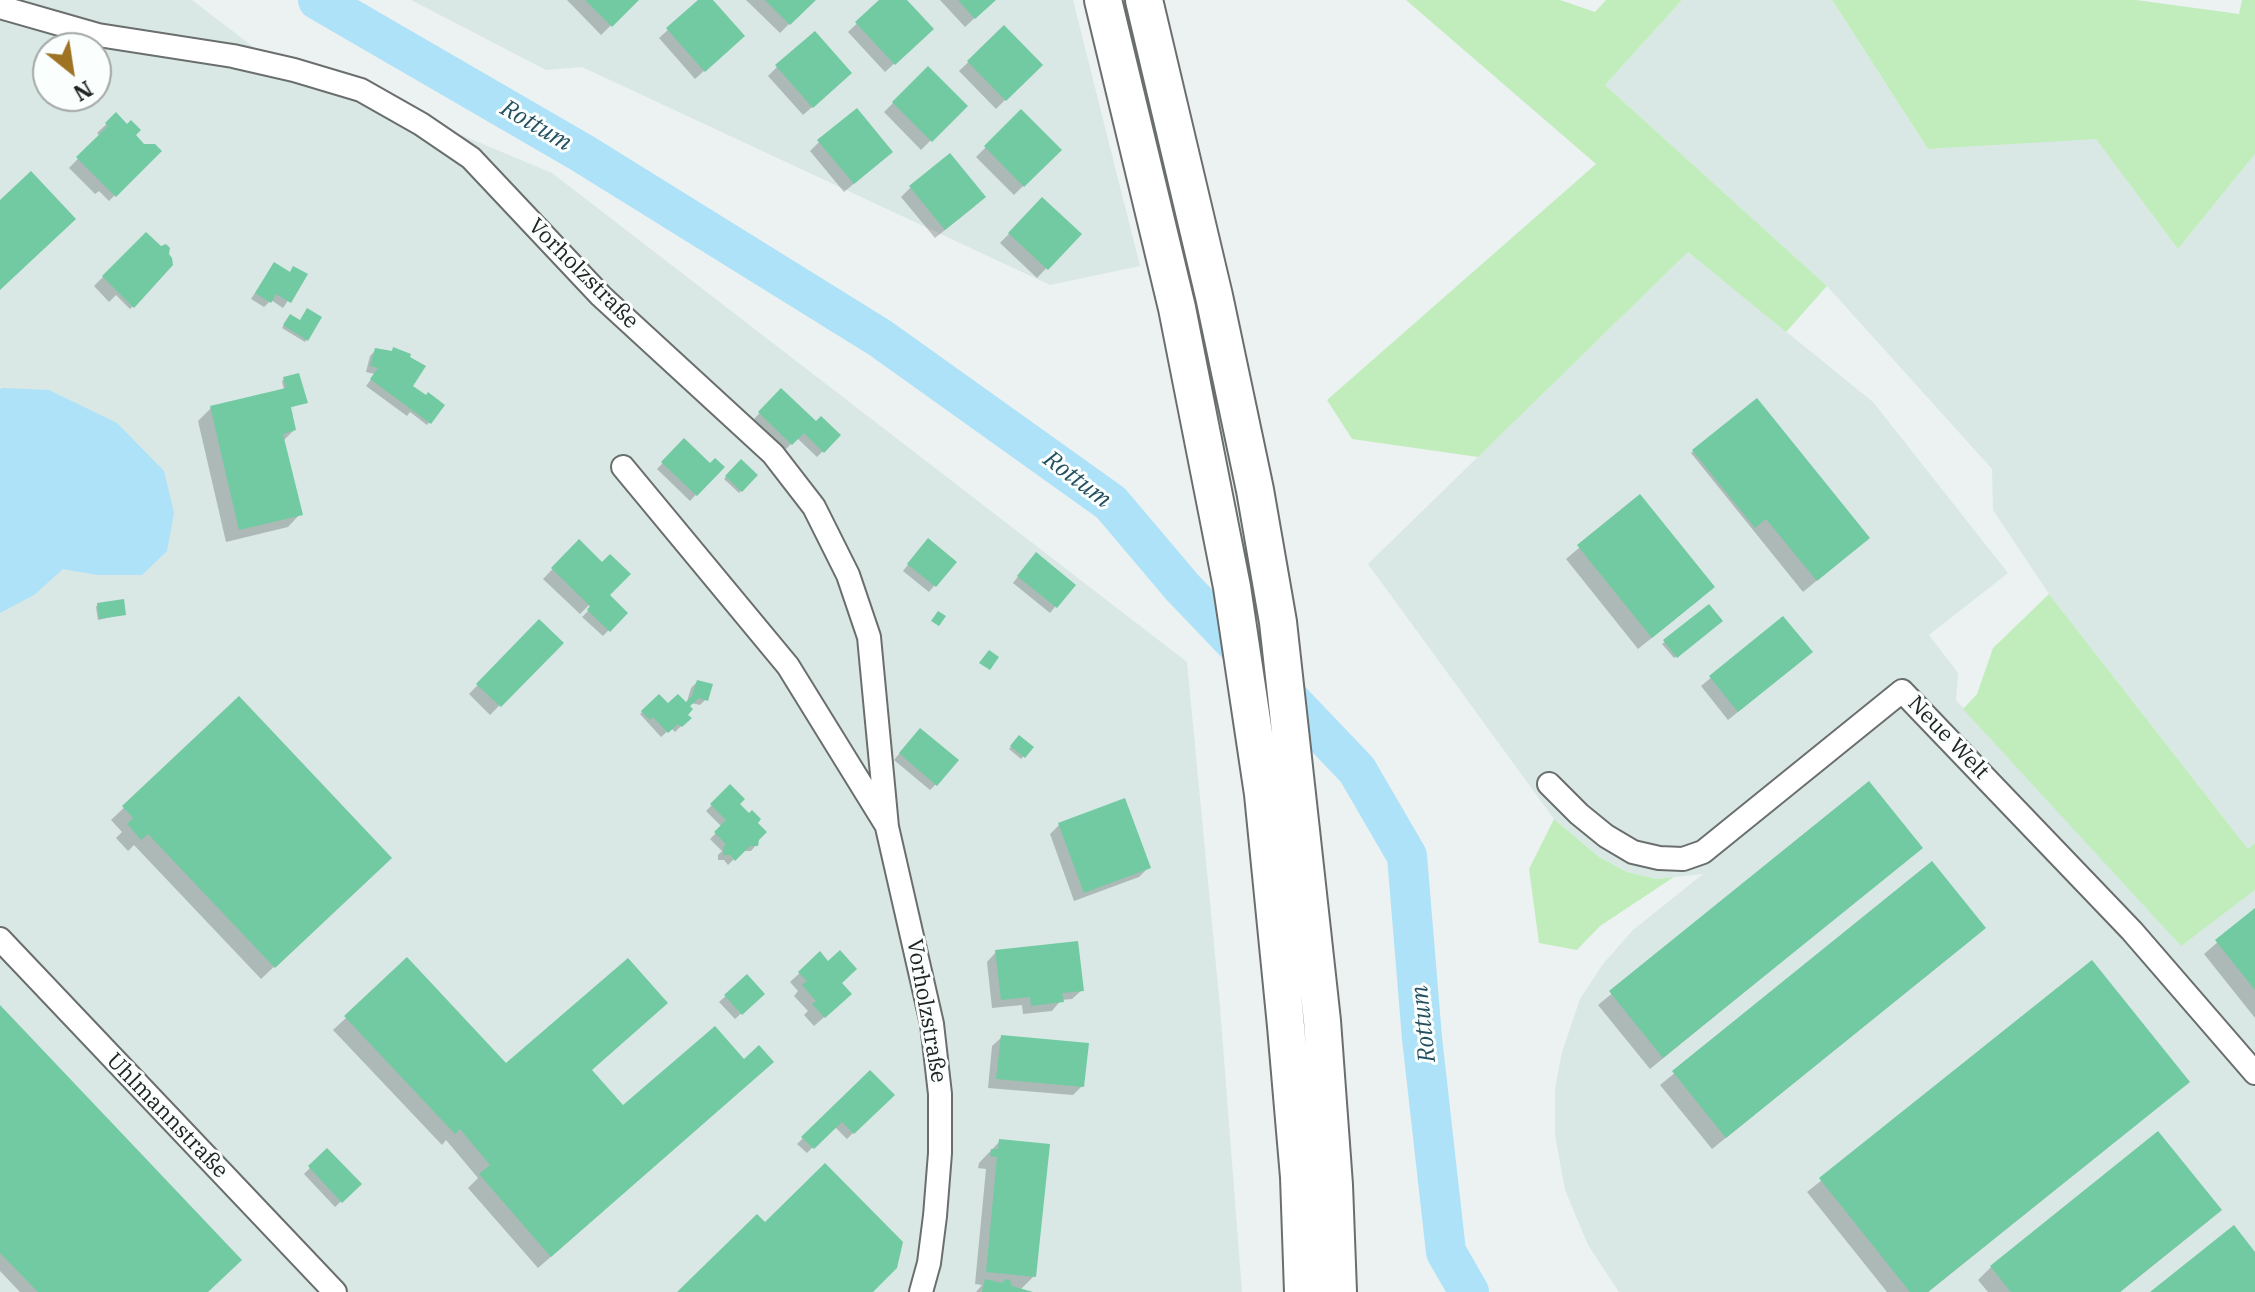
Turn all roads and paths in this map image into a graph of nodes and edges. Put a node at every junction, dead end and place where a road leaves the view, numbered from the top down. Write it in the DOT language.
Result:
graph roads {
  1 [pos="1103,0"];
  2 [pos="1144,0"];
  3 [pos="0,7"];
  4 [pos="623,467"];
  5 [pos="1549,784"];
  6 [pos="887,827"];
  7 [pos="0,939"];
  8 [pos="2255,1073"];
  9 [pos="335,1292"];
  10 [pos="921,1292"];
  11 [pos="1303,1292"];
  12 [pos="1338,1292"];
  1 -- 11 [label="highway"];
  2 -- 12 [label="highway"];
  3 -- 6 [label="street, Vorholzstraße"];
  4 -- 6 [label="street, Vorholzstraße"];
  5 -- 8 [label="street, Neue Welt"];
  6 -- 10 [label="street, Vorholzstraße"];
  7 -- 9 [label="street, Uhlmannstraße"];
}
